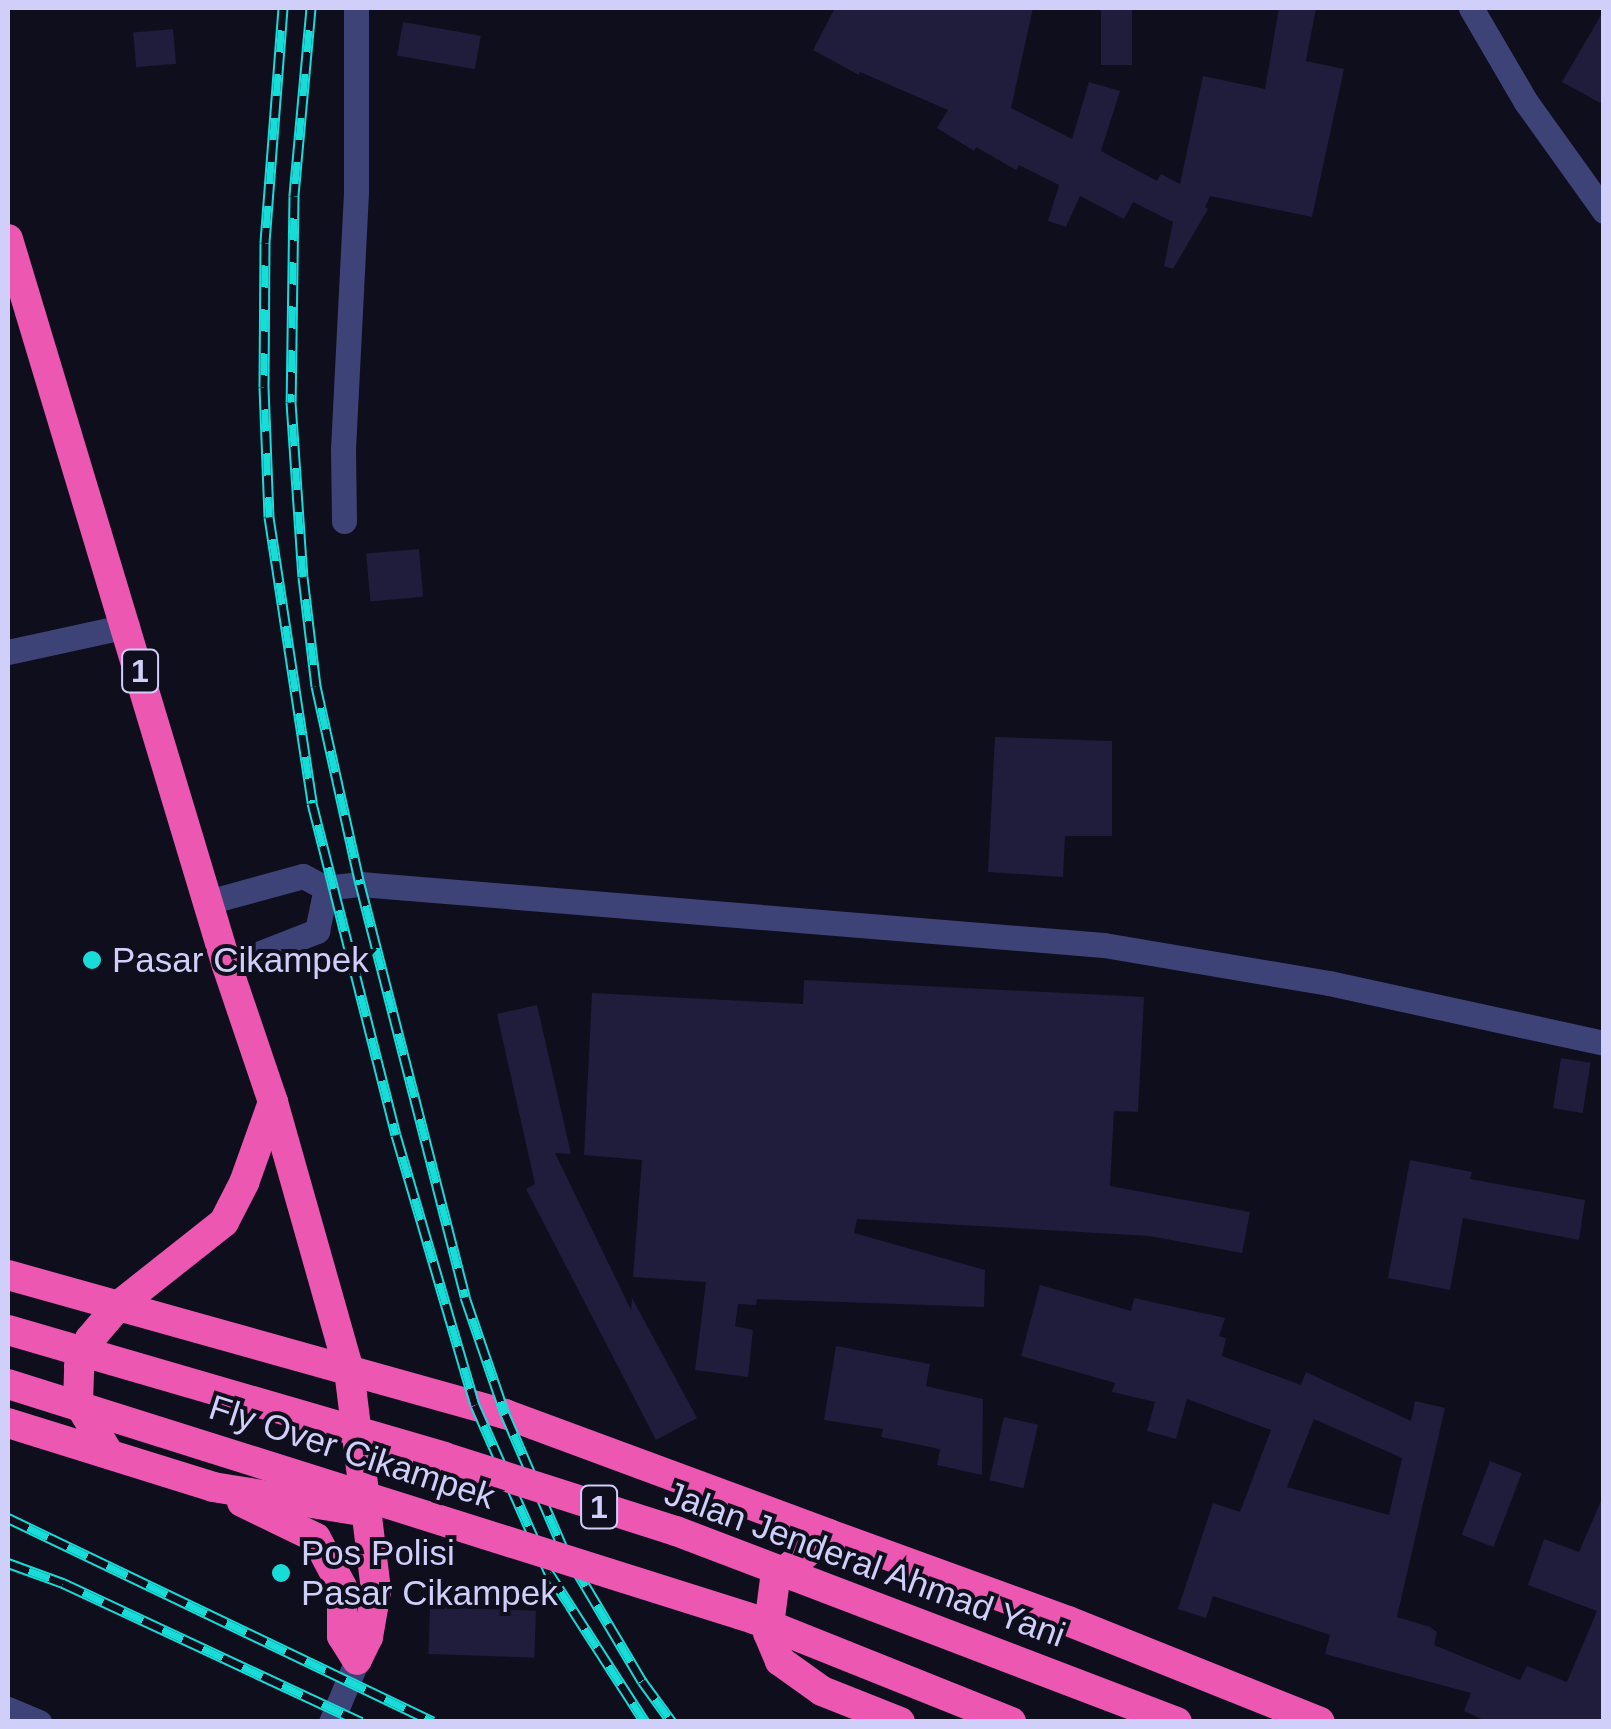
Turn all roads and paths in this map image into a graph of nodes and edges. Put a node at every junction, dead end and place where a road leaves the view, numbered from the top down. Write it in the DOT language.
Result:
graph roads {
  1 [pos="356,8"];
  2 [pos="1471,8"];
  3 [pos="1604,211"];
  4 [pos="8,240"];
  5 [pos="344,521"];
  6 [pos="126,626"];
  7 [pos="8,652"];
  8 [pos="326,888"];
  9 [pos="208,902"];
  10 [pos="227,966"];
  11 [pos="1604,1043"];
  12 [pos="273,1102"];
  13 [pos="8,1275"];
  14 [pos="118,1306"];
  15 [pos="8,1330"];
  16 [pos="349,1370"];
  17 [pos="8,1384"];
  18 [pos="8,1423"];
  19 [pos="109,1454"];
  20 [pos="213,1487"];
  21 [pos="368,1512"];
  22 [pos="829,1534"];
  23 [pos="357,1660"];
  24 [pos="8,1710"];
  25 [pos="38,1722"];
  26 [pos="331,1722"];
  27 [pos="900,1722"];
  28 [pos="1010,1722"];
  29 [pos="1176,1722"];
  30 [pos="1320,1722"];
  1 -- 5 [label="street"];
  2 -- 3 [label="street"];
  4 -- 6 [label="highway, 1"];
  6 -- 7 [label="street"];
  6 -- 9 [label="highway, 1"];
  8 -- 9 [label="street"];
  8 -- 10 [label="street"];
  8 -- 11 [label="street"];
  9 -- 10 [label="highway, 1"];
  10 -- 12 [label="highway, 1"];
  12 -- 14 [label="highway"];
  12 -- 16 [label="highway, 1"];
  13 -- 14 [label="highway"];
  14 -- 16 [label="highway"];
  14 -- 19 [label="highway"];
  15 -- 29 [label="highway, Jalan Jenderal Ahmad Yani / 1, bridge"];
  16 -- 21 [label="highway, 1"];
  16 -- 22 [label="highway"];
  17 -- 28 [label="highway, Fly Over Cikampek / 1, bridge"];
  18 -- 19 [label="highway"];
  19 -- 20 [label="highway"];
  20 -- 21 [label="highway"];
  20 -- 23 [label="highway"];
  21 -- 23 [label="highway, 1"];
  22 -- 27 [label="highway"];
  22 -- 30 [label="highway"];
  23 -- 26 [label="street"];
  24 -- 25 [label="street"];
}
